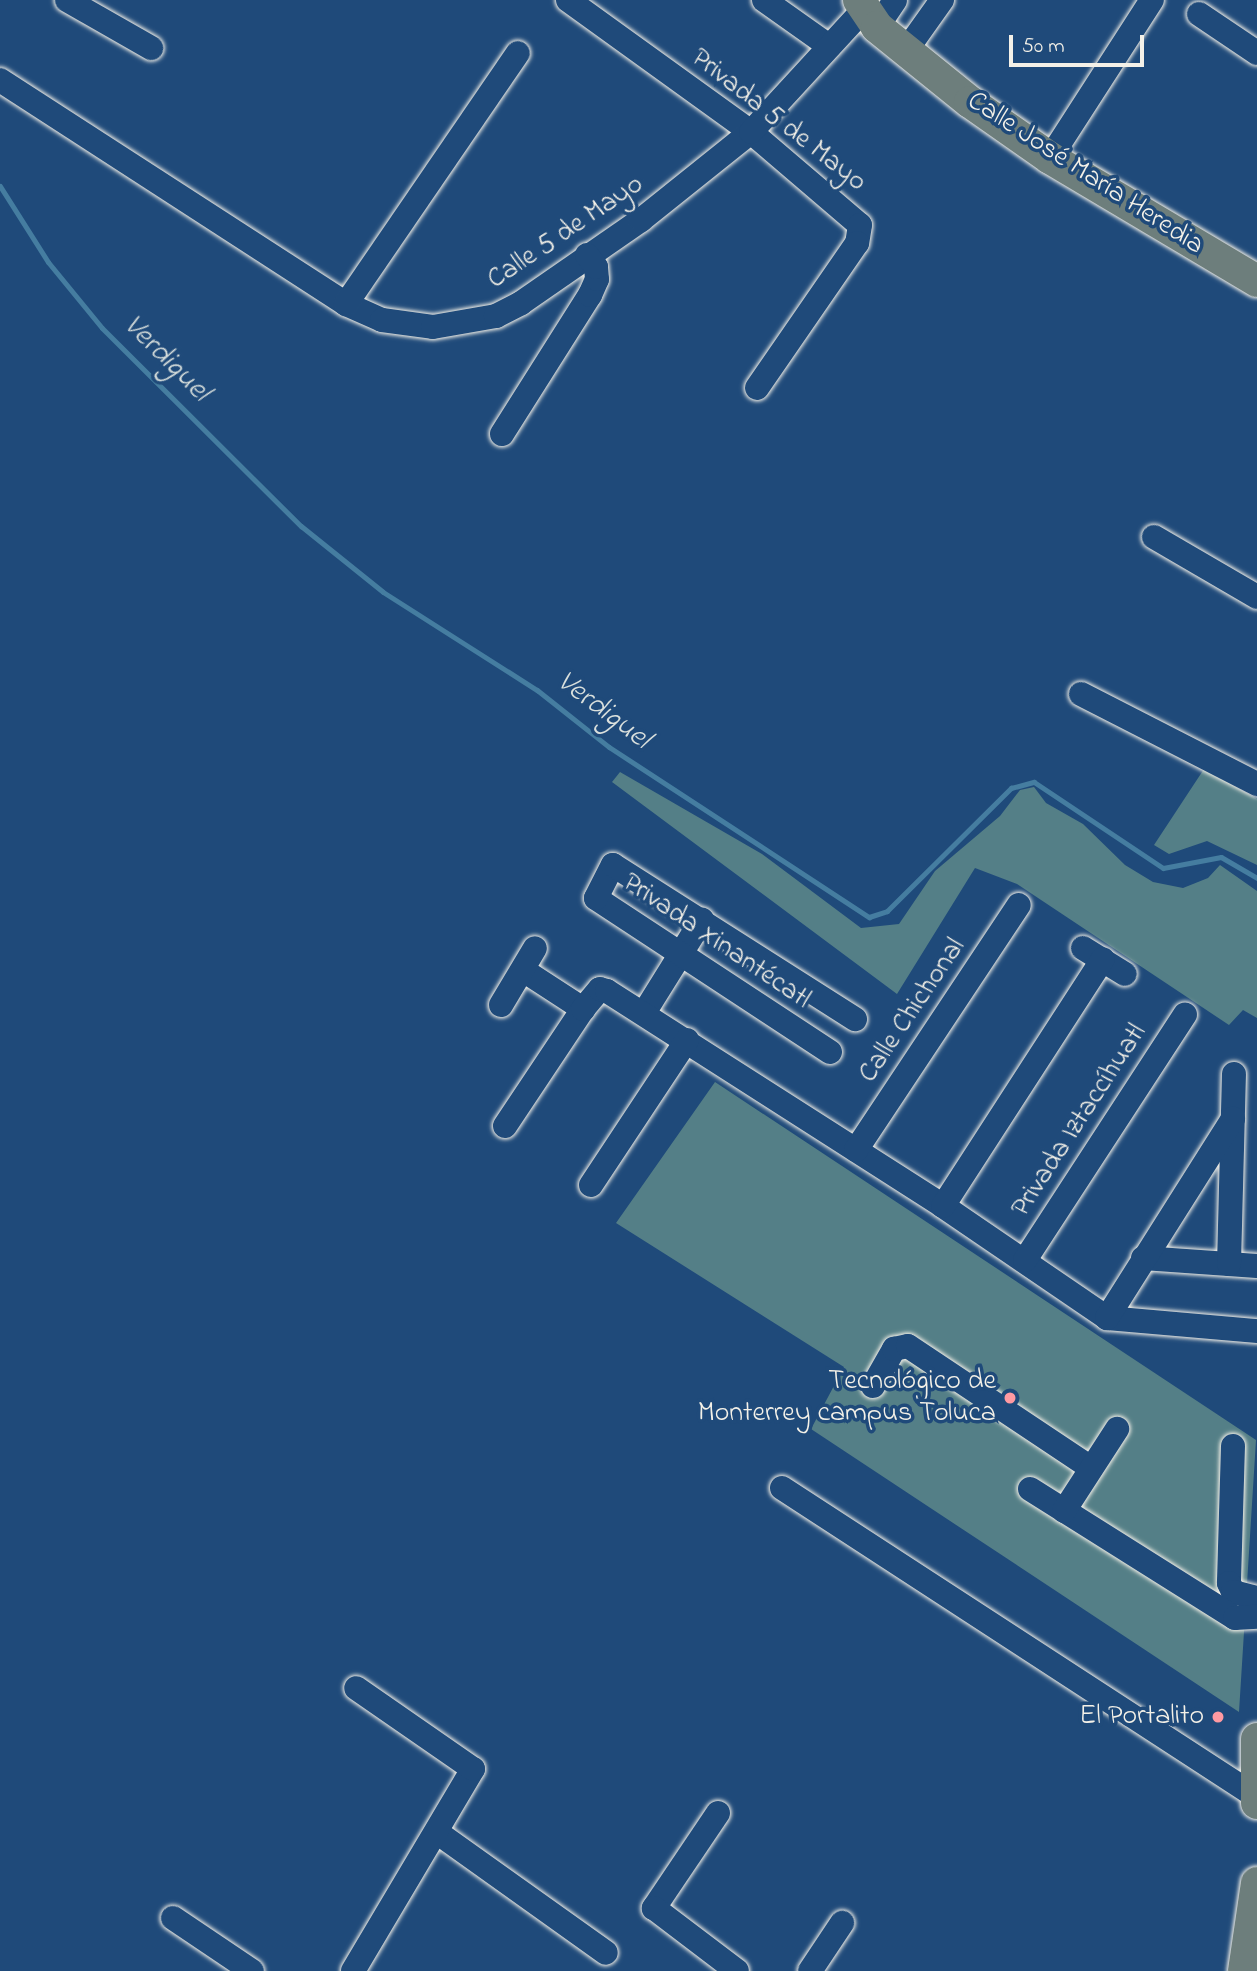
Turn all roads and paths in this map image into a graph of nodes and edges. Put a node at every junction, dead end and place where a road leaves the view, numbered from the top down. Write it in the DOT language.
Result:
graph roads {
  1 [pos="67,0"];
  2 [pos="568,0"];
  3 [pos="764,0"];
  4 [pos="895,0"];
  5 [pos="943,0"];
  6 [pos="1152,0"];
  7 [pos="867,12"];
  8 [pos="1199,14"];
  9 [pos="829,46"];
  10 [pos="151,48"];
  11 [pos="905,52"];
  12 [pos="518,53"];
  13 [pos="1257,53"];
  14 [pos="0,80"];
  15 [pos="751,132"];
  16 [pos="1050,158"];
  17 [pos="587,256"];
  18 [pos="1257,281"];
  19 [pos="346,304"];
  20 [pos="757,388"];
  21 [pos="502,434"];
  22 [pos="1154,537"];
  23 [pos="1257,597"];
  24 [pos="1082,694"];
  25 [pos="1257,784"];
  26 [pos="1017,904"];
  27 [pos="702,920"];
  28 [pos="535,948"];
  29 [pos="682,956"];
  30 [pos="523,970"];
  31 [pos="1125,974"];
  32 [pos="501,1005"];
  33 [pos="833,1005"];
  34 [pos="583,1009"];
  35 [pos="645,1013"];
  36 [pos="1184,1015"];
  37 [pos="855,1019"];
  38 [pos="687,1040"];
  39 [pos="1234,1074"];
  40 [pos="1233,1119"];
  41 [pos="506,1126"];
  42 [pos="856,1150"];
  43 [pos="591,1185"];
  44 [pos="943,1206"];
  45 [pos="1143,1258"];
  46 [pos="1025,1260"];
  47 [pos="1229,1264"];
  48 [pos="1257,1266"];
  49 [pos="1107,1318"];
  50 [pos="1257,1331"];
  51 [pos="873,1386"];
  52 [pos="1117,1429"];
  53 [pos="1233,1446"];
  54 [pos="1091,1468"];
  55 [pos="782,1488"];
  56 [pos="1030,1489"];
  57 [pos="1064,1511"];
  58 [pos="1257,1598"];
  59 [pos="1257,1617"];
  60 [pos="356,1688"];
  61 [pos="1257,1739"];
  62 [pos="1256,1799"];
  63 [pos="718,1813"];
  64 [pos="438,1833"];
  65 [pos="1257,1884"];
  66 [pos="173,1918"];
  67 [pos="842,1923"];
  68 [pos="606,1953"];
  69 [pos="252,1971"];
  70 [pos="353,1971"];
  71 [pos="737,1971"];
  72 [pos="810,1971"];
  73 [pos="1244,1971"];
  1 -- 10 [label="street"];
  2 -- 15 [label="street, Privada 5 de Mayo"];
  3 -- 9 [label="street"];
  4 -- 7 [label="street, Calle 5 de Mayo"];
  5 -- 11 [label="street"];
  6 -- 16 [label="street"];
  7 -- 9 [label="street, Calle 5 de Mayo"];
  7 -- 11 [label="main road, Calle José María Heredia"];
  8 -- 13 [label="street"];
  9 -- 15 [label="street, Calle 5 de Mayo"];
  11 -- 16 [label="main road, Calle José María Heredia"];
  12 -- 19 [label="street"];
  14 -- 19 [label="street, Calle 5 de Mayo"];
  15 -- 17 [label="street, Calle 5 de Mayo"];
  15 -- 20 [label="street, Privada 5 de Mayo"];
  16 -- 18 [label="main road, Calle José María Heredia"];
  17 -- 19 [label="street, Calle 5 de Mayo"];
  17 -- 21 [label="street"];
  22 -- 23 [label="street"];
  24 -- 25 [label="street"];
  26 -- 42 [label="street, Calle Chichonal"];
  27 -- 29 [label="street"];
  27 -- 29 [label="street, Privada Xinantécatl"];
  27 -- 33 [label="street, Privada Xinantécatl"];
  28 -- 30 [label="street"];
  29 -- 33 [label="street, Privada Xinantécatl"];
  29 -- 35 [label="street"];
  30 -- 32 [label="street"];
  30 -- 34 [label="street"];
  31 -- 44 [label="street"];
  33 -- 37 [label="street, Privada Xinantécatl"];
  34 -- 35 [label="street"];
  34 -- 41 [label="street"];
  35 -- 38 [label="street"];
  36 -- 46 [label="street, Privada Iztaccíhuatl"];
  38 -- 42 [label="street"];
  38 -- 43 [label="street"];
  39 -- 40 [label="street"];
  40 -- 45 [label="street"];
  40 -- 47 [label="street"];
  42 -- 44 [label="street"];
  44 -- 46 [label="street"];
  45 -- 47 [label="street"];
  45 -- 49 [label="street"];
  46 -- 49 [label="street"];
  47 -- 48 [label="street"];
  49 -- 50 [label="street"];
  51 -- 54 [label="street"];
  52 -- 54 [label="street"];
  53 -- 58 [label="street"];
  54 -- 57 [label="street"];
  55 -- 62 [label="street"];
  56 -- 57 [label="street"];
  57 -- 59 [label="street"];
  60 -- 64 [label="street"];
  61 -- 62 [label="main road"];
  63 -- 71 [label="street"];
  64 -- 68 [label="street"];
  64 -- 70 [label="street"];
  65 -- 73 [label="main road"];
  66 -- 69 [label="street"];
  67 -- 72 [label="street"];
}
